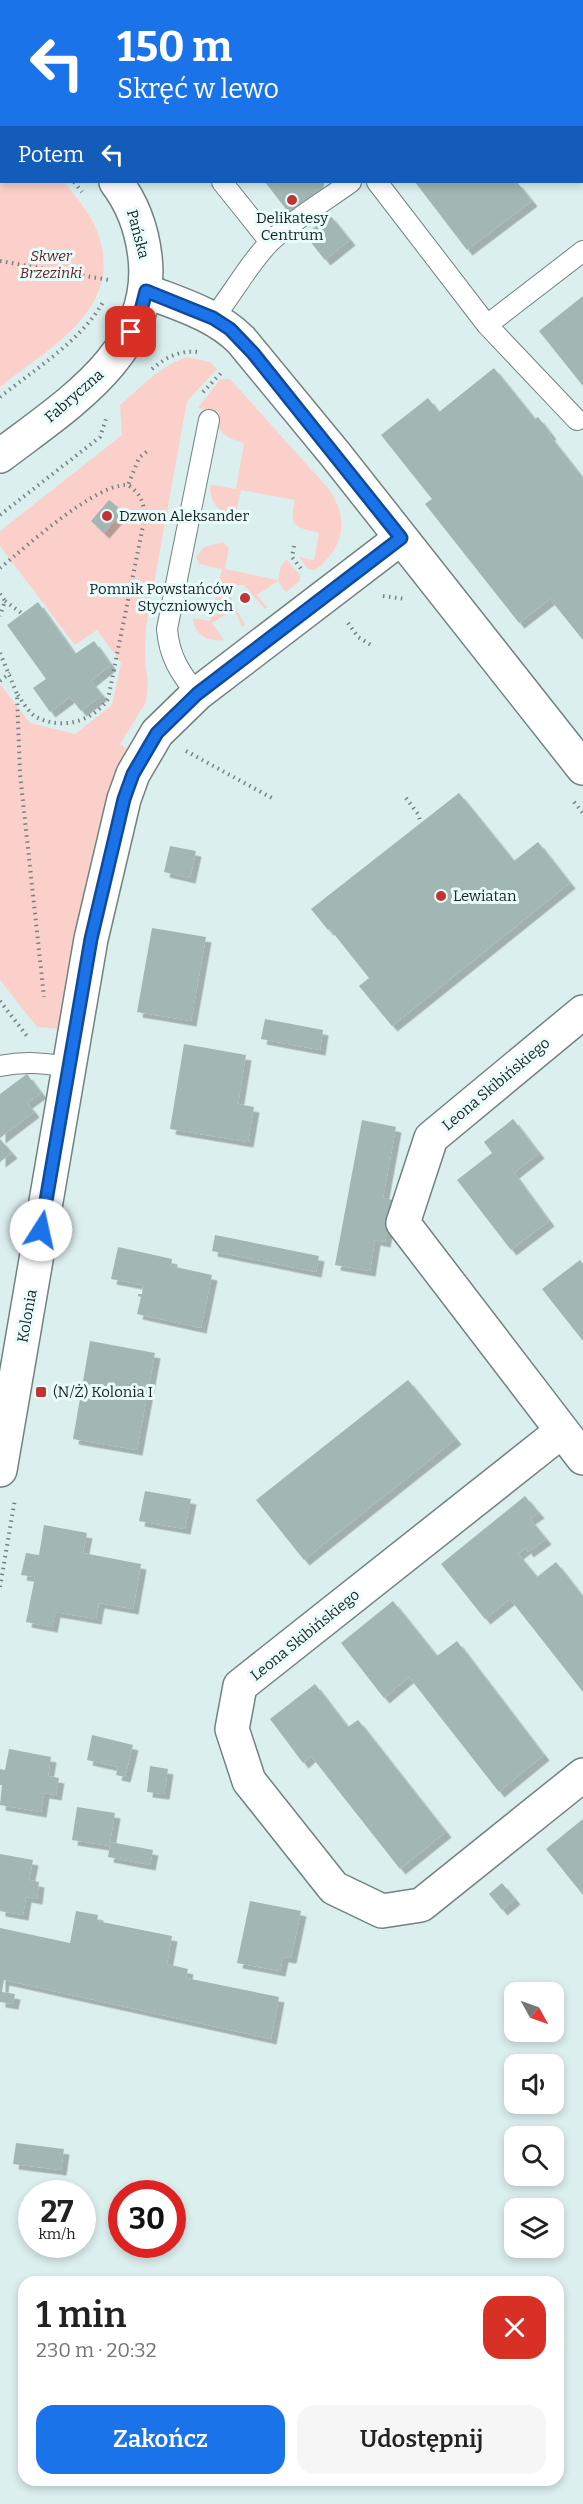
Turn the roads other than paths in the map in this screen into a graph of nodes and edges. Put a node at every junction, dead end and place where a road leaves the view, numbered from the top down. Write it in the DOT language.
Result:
graph roads {
  1 [pos="117,183"];
  2 [pos="223,183"];
  3 [pos="350,183"];
  4 [pos="378,183"];
  5 [pos="270,242"];
  6 [pos="583,250"];
  7 [pos="146,291"];
  8 [pos="213,318"];
  9 [pos="487,325"];
  10 [pos="209,420"];
  11 [pos="581,422"];
  12 [pos="0,456"];
  13 [pos="401,538"];
  14 [pos="197,694"];
  15 [pos="576,782"];
  16 [pos="583,1012"];
  17 [pos="0,1066"];
  18 [pos="69,1067"];
  19 [pos="5,1406"];
  20 [pos="562,1431"];
  21 [pos="583,1458"];
  22 [pos="0,1470"];
  23 [pos="583,1775"];
  1 -- 7 [label="street, Pańska"];
  2 -- 5 [label="lane"];
  3 -- 5 [label="lane"];
  4 -- 9 [label="lane"];
  5 -- 8 [label="lane"];
  6 -- 9 [label="lane"];
  7 -- 8 [label="street"];
  7 -- 12 [label="street, Fabryczna"];
  8 -- 13 [label="street"];
  9 -- 11 [label="lane"];
  10 -- 14 [label="lane"];
  13 -- 14 [label="street, Kolonia"];
  13 -- 15 [label="street"];
  14 -- 18 [label="street, Kolonia"];
  16 -- 20 [label="street, Leona Skibińskiego"];
  17 -- 18 [label="lane"];
  18 -- 19 [label="street, Kolonia"];
  19 -- 22 [label="street, Kolonia"];
  20 -- 21 [label="street, Leona Skibińskiego"];
  20 -- 23 [label="street, Leona Skibińskiego"];
}
